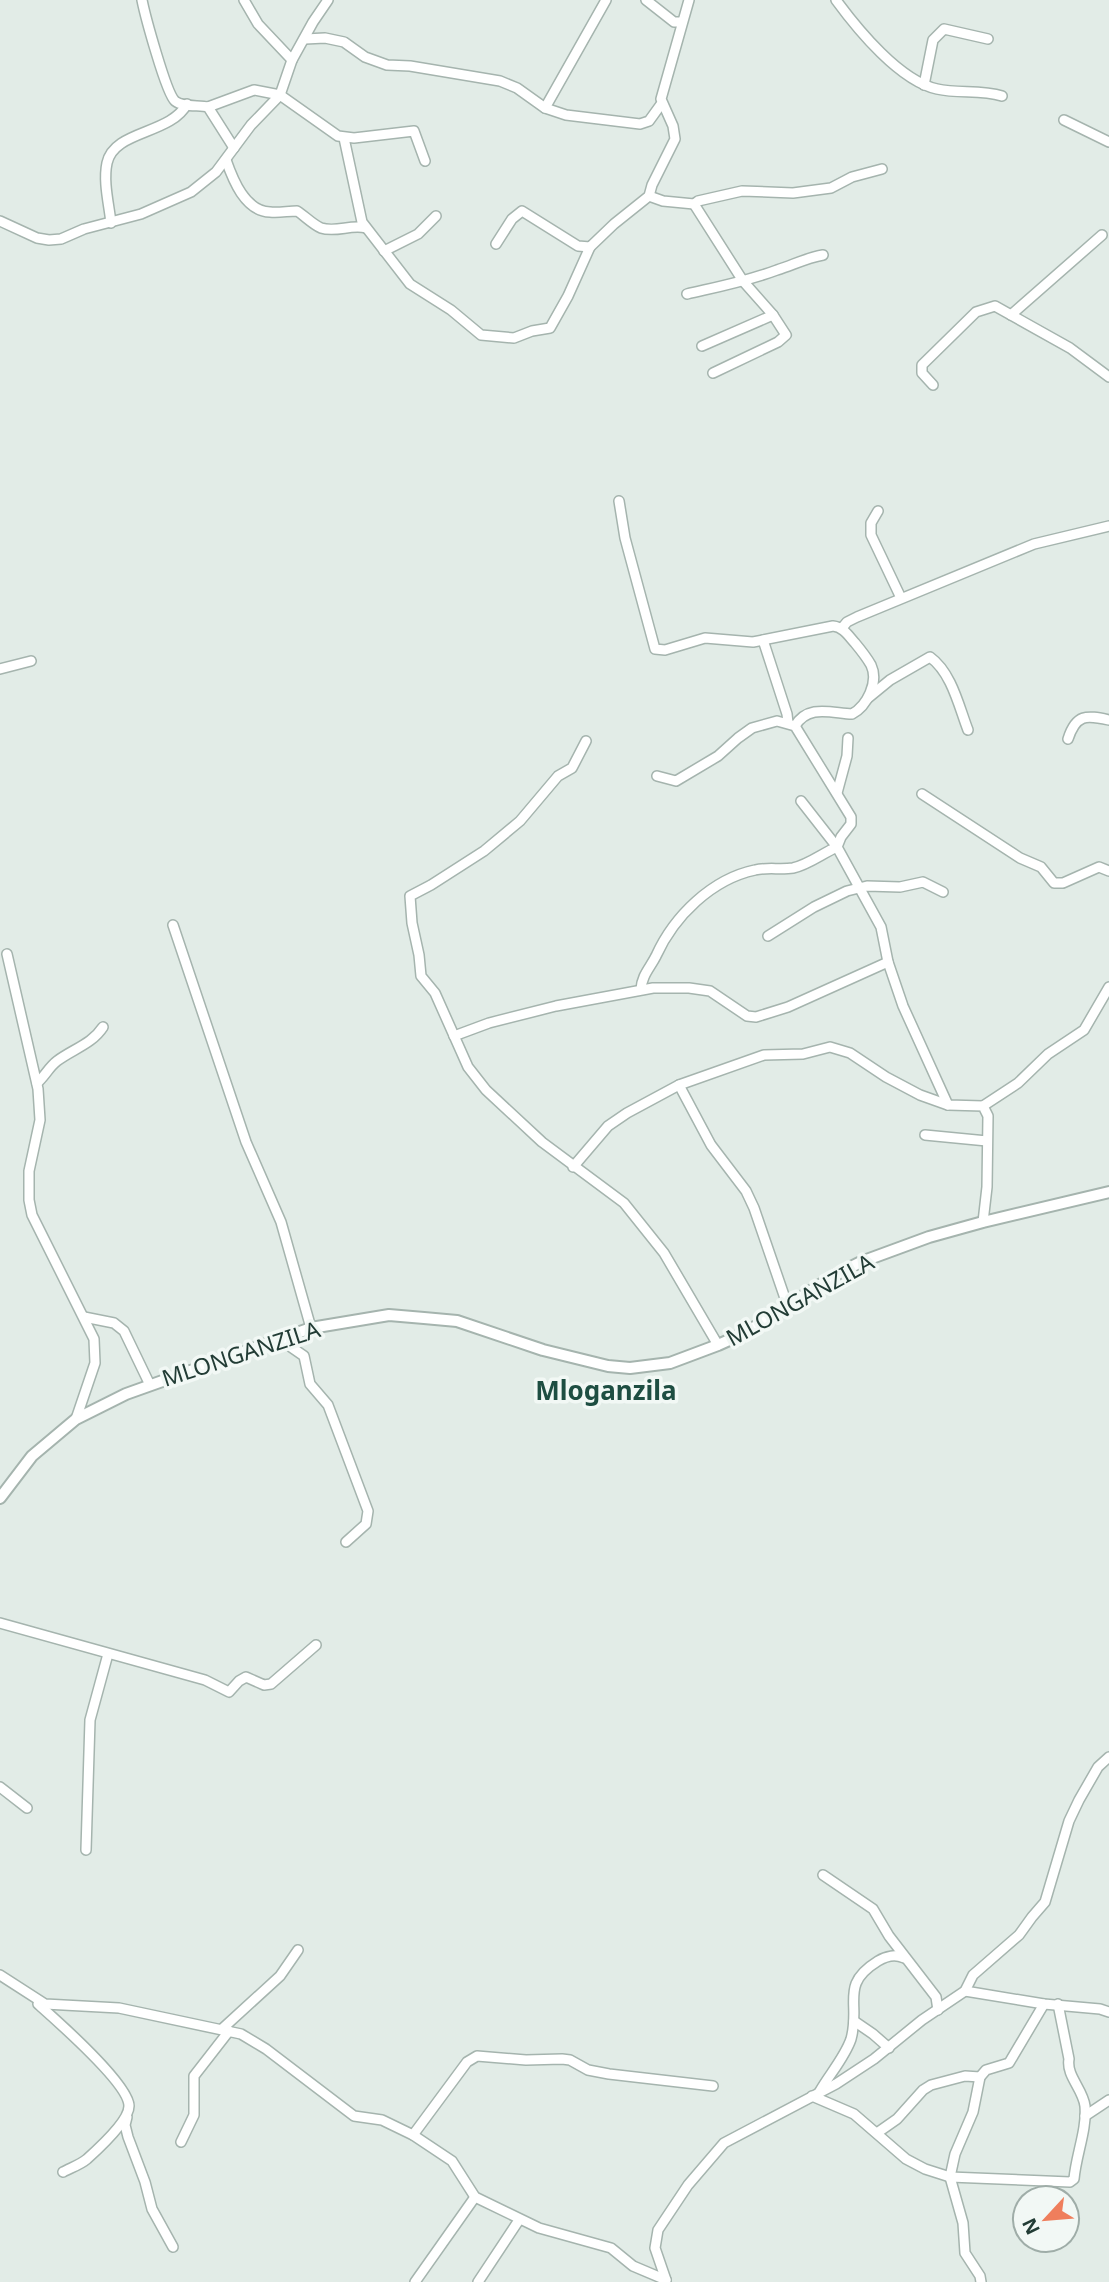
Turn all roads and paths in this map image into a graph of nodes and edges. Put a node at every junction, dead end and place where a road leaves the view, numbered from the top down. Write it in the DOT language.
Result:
graph roads {
  1 [pos="142,0"];
  2 [pos="244,0"];
  3 [pos="328,0"];
  4 [pos="606,0"];
  5 [pos="646,0"];
  6 [pos="689,0"];
  7 [pos="836,0"];
  8 [pos="682,22"];
  9 [pos="305,39"];
  10 [pos="988,39"];
  11 [pos="292,60"];
  12 [pos="924,85"];
  13 [pos="280,95"];
  14 [pos="1002,96"];
  15 [pos="662,103"];
  16 [pos="187,104"];
  17 [pos="208,107"];
  18 [pos="545,108"];
  19 [pos="1064,120"];
  20 [pos="344,138"];
  21 [pos="1109,142"];
  22 [pos="234,148"];
  23 [pos="226,160"];
  24 [pos="425,161"];
  25 [pos="882,169"];
  26 [pos="649,196"];
  27 [pos="695,204"];
  28 [pos="436,216"];
  29 [pos="0,220"];
  30 [pos="111,223"];
  31 [pos="366,228"];
  32 [pos="1102,235"];
  33 [pos="496,244"];
  34 [pos="590,247"];
  35 [pos="384,251"];
  36 [pos="823,255"];
  37 [pos="743,281"];
  38 [pos="687,294"];
  39 [pos="1011,314"];
  40 [pos="773,315"];
  41 [pos="702,346"];
  42 [pos="713,373"];
  43 [pos="1109,377"];
  44 [pos="933,385"];
  45 [pos="620,501"];
  46 [pos="878,511"];
  47 [pos="1109,526"];
  48 [pos="901,598"];
  49 [pos="842,628"];
  50 [pos="763,640"];
  51 [pos="31,661"];
  52 [pos="0,668"];
  53 [pos="867,699"];
  54 [pos="1109,720"];
  55 [pos="791,725"];
  56 [pos="968,730"];
  57 [pos="848,738"];
  58 [pos="1068,739"];
  59 [pos="586,741"];
  60 [pos="657,776"];
  61 [pos="836,793"];
  62 [pos="922,794"];
  63 [pos="801,801"];
  64 [pos="837,847"];
  65 [pos="1109,871"];
  66 [pos="859,887"];
  67 [pos="943,892"];
  68 [pos="173,925"];
  69 [pos="768,936"];
  70 [pos="7,954"];
  71 [pos="888,962"];
  72 [pos="1109,987"];
  73 [pos="641,989"];
  74 [pos="103,1027"];
  75 [pos="454,1036"];
  76 [pos="37,1083"];
  77 [pos="679,1085"];
  78 [pos="948,1105"];
  79 [pos="983,1106"];
  80 [pos="925,1135"];
  81 [pos="987,1141"];
  82 [pos="573,1167"];
  83 [pos="1109,1192"];
  84 [pos="983,1222"];
  85 [pos="788,1307"];
  86 [pos="83,1317"];
  87 [pos="311,1328"];
  88 [pos="285,1337"];
  89 [pos="718,1345"];
  90 [pos="150,1385"];
  91 [pos="76,1419"];
  92 [pos="0,1498"];
  93 [pos="346,1542"];
  94 [pos="0,1623"];
  95 [pos="316,1645"];
  96 [pos="108,1654"];
  97 [pos="1109,1756"];
  98 [pos="0,1787"];
  99 [pos="27,1808"];
  100 [pos="86,1850"];
  101 [pos="823,1875"];
  102 [pos="298,1950"];
  103 [pos="904,1958"];
  104 [pos="0,1975"];
  105 [pos="965,1991"];
  106 [pos="26,1994"];
  107 [pos="1044,2004"];
  108 [pos="1059,2004"];
  109 [pos="938,2010"];
  110 [pos="1109,2012"];
  111 [pos="854,2021"];
  112 [pos="226,2030"];
  113 [pos="888,2048"];
  114 [pos="980,2077"];
  115 [pos="713,2086"];
  116 [pos="815,2094"];
  117 [pos="1109,2100"];
  118 [pos="127,2115"];
  119 [pos="1085,2116"];
  120 [pos="877,2133"];
  121 [pos="413,2135"];
  122 [pos="181,2142"];
  123 [pos="63,2172"];
  124 [pos="950,2177"];
  125 [pos="475,2197"];
  126 [pos="519,2220"];
  127 [pos="173,2247"];
  128 [pos="666,2281"];
  129 [pos="415,2282"];
  130 [pos="478,2282"];
  131 [pos="981,2282"];
  1 -- 16 [label="street"];
  2 -- 11 [label="street"];
  3 -- 9 [label="street"];
  4 -- 18 [label="street"];
  5 -- 8 [label="street"];
  6 -- 8 [label="street"];
  7 -- 12 [label="street"];
  8 -- 15 [label="street"];
  9 -- 11 [label="street"];
  9 -- 18 [label="street"];
  10 -- 12 [label="street"];
  11 -- 13 [label="street"];
  12 -- 14 [label="street"];
  13 -- 17 [label="street"];
  13 -- 20 [label="street"];
  13 -- 22 [label="street"];
  15 -- 18 [label="street"];
  15 -- 26 [label="street"];
  16 -- 17 [label="street"];
  16 -- 30 [label="street"];
  17 -- 22 [label="street"];
  19 -- 21 [label="street"];
  20 -- 24 [label="street"];
  20 -- 31 [label="street"];
  22 -- 23 [label="street"];
  23 -- 30 [label="street"];
  23 -- 31 [label="street"];
  25 -- 27 [label="street"];
  26 -- 27 [label="street"];
  26 -- 34 [label="street"];
  27 -- 37 [label="street"];
  28 -- 35 [label="street"];
  29 -- 30 [label="street"];
  31 -- 35 [label="street"];
  32 -- 39 [label="street"];
  33 -- 34 [label="street"];
  34 -- 35 [label="street"];
  36 -- 37 [label="street"];
  37 -- 38 [label="street"];
  37 -- 40 [label="street"];
  39 -- 43 [label="street"];
  39 -- 44 [label="street"];
  40 -- 41 [label="street"];
  40 -- 42 [label="street"];
  45 -- 50 [label="street"];
  46 -- 48 [label="street"];
  47 -- 48 [label="street"];
  48 -- 49 [label="street"];
  49 -- 50 [label="street"];
  49 -- 53 [label="street"];
  50 -- 55 [label="street"];
  51 -- 52 [label="street"];
  53 -- 55 [label="street"];
  53 -- 56 [label="street"];
  54 -- 58 [label="street"];
  55 -- 60 [label="street"];
  55 -- 61 [label="street"];
  57 -- 61 [label="street"];
  59 -- 75 [label="street"];
  61 -- 64 [label="street"];
  62 -- 65 [label="street"];
  63 -- 64 [label="street"];
  64 -- 66 [label="street"];
  64 -- 73 [label="street"];
  66 -- 67 [label="street"];
  66 -- 69 [label="street"];
  66 -- 71 [label="street"];
  68 -- 87 [label="street"];
  70 -- 76 [label="street"];
  71 -- 73 [label="street"];
  71 -- 78 [label="street"];
  72 -- 79 [label="street"];
  73 -- 75 [label="street"];
  74 -- 76 [label="street"];
  75 -- 82 [label="street"];
  76 -- 86 [label="street"];
  77 -- 78 [label="street"];
  77 -- 82 [label="street"];
  77 -- 85 [label="street"];
  78 -- 79 [label="street"];
  79 -- 81 [label="street"];
  80 -- 81 [label="street"];
  81 -- 84 [label="street"];
  82 -- 89 [label="street"];
  83 -- 84 [label="street, MLONGANZILA"];
  84 -- 85 [label="street, MLONGANZILA"];
  85 -- 89 [label="street, MLONGANZILA"];
  86 -- 90 [label="street"];
  86 -- 91 [label="street"];
  87 -- 88 [label="street, MLONGANZILA"];
  87 -- 89 [label="street, MLONGANZILA"];
  88 -- 90 [label="street, MLONGANZILA"];
  88 -- 93 [label="street"];
  90 -- 91 [label="street, MLONGANZILA"];
  91 -- 92 [label="street, MLONGANZILA"];
  94 -- 96 [label="street"];
  95 -- 96 [label="street"];
  96 -- 100 [label="street"];
  97 -- 105 [label="street"];
  98 -- 99 [label="street"];
  101 -- 103 [label="street"];
  102 -- 112 [label="street"];
  103 -- 109 [label="street"];
  103 -- 111 [label="street"];
  104 -- 106 [label="street"];
  105 -- 107 [label="street"];
  105 -- 109 [label="street"];
  106 -- 112 [label="street"];
  106 -- 118 [label="street"];
  107 -- 108 [label="street"];
  107 -- 114 [label="street"];
  108 -- 110 [label="street"];
  108 -- 119 [label="street"];
  109 -- 113 [label="street"];
  111 -- 113 [label="street"];
  111 -- 116 [label="street"];
  112 -- 121 [label="street"];
  112 -- 122 [label="street"];
  113 -- 116 [label="street"];
  114 -- 120 [label="street"];
  114 -- 124 [label="street"];
  115 -- 121 [label="street"];
  116 -- 120 [label="street"];
  116 -- 128 [label="street"];
  117 -- 119 [label="street"];
  118 -- 123 [label="street"];
  118 -- 127 [label="street"];
  119 -- 124 [label="street"];
  120 -- 124 [label="street"];
  121 -- 125 [label="street"];
  124 -- 131 [label="street"];
  125 -- 126 [label="street"];
  125 -- 129 [label="street"];
  126 -- 128 [label="street"];
  126 -- 130 [label="street"];
}
